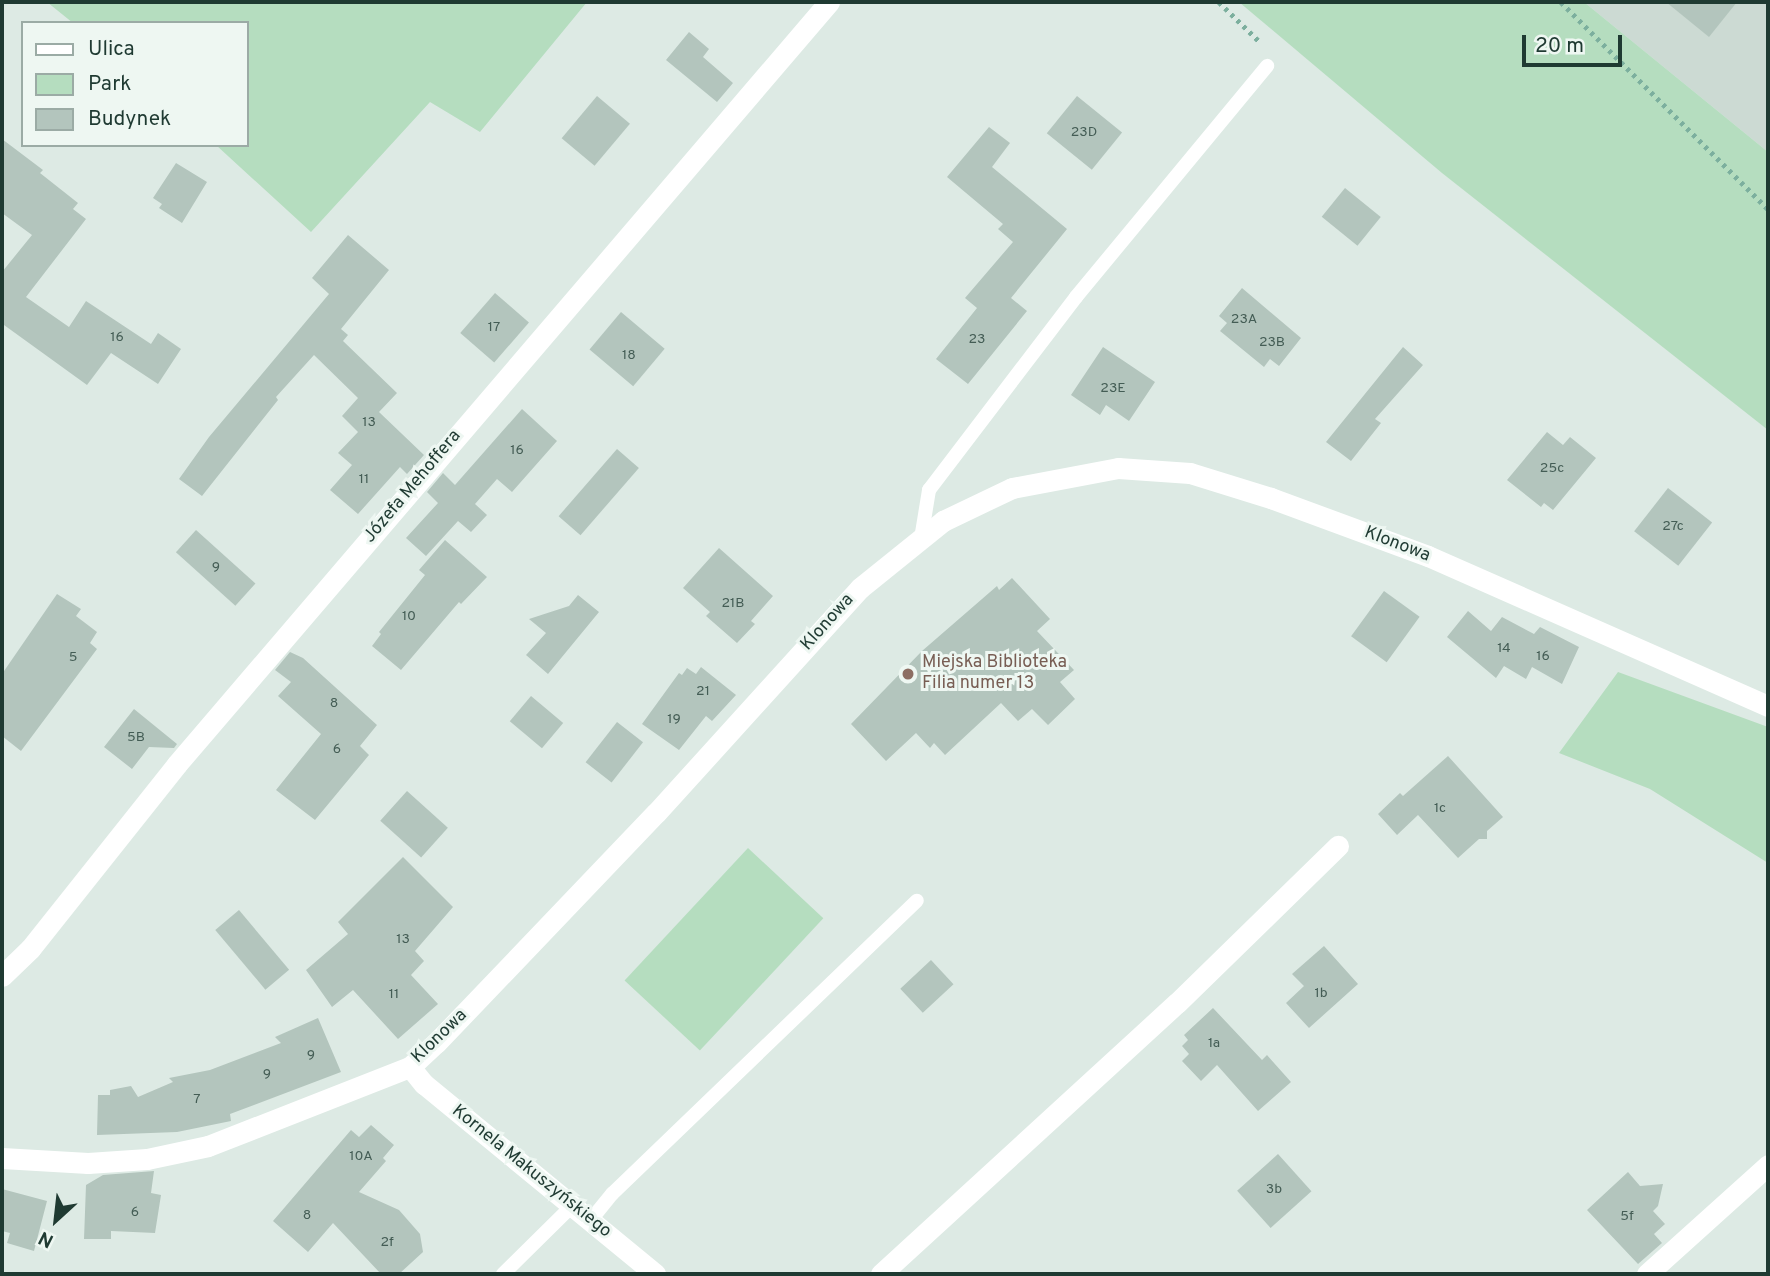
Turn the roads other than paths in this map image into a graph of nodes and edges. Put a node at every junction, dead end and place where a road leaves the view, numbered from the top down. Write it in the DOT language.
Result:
graph roads {
  1 [pos="830,2"];
  2 [pos="1268,66"];
  3 [pos="921,539"];
  4 [pos="1768,706"];
  5 [pos="1338,846"];
  6 [pos="917,901"];
  7 [pos="2,976"];
  8 [pos="410,1067"];
  9 [pos="2,1158"];
  10 [pos="1768,1165"];
  11 [pos="572,1207"];
  12 [pos="590,1221"];
  13 [pos="503,1274"];
  14 [pos="655,1274"];
  15 [pos="881,1274"];
  16 [pos="1647,1274"];
  1 -- 7 [label="street, Józefa Mehoffera"];
  2 -- 3 [label="lane"];
  3 -- 4 [label="street, Klonowa"];
  3 -- 8 [label="street, Klonowa"];
  5 -- 15 [label="street"];
  6 -- 12 [label="lane"];
  8 -- 9 [label="street, Klonowa"];
  8 -- 11 [label="street, Kornela Makuszyńskiego"];
  10 -- 16 [label="street"];
  11 -- 12 [label="street, Kornela Makuszyńskiego"];
  11 -- 13 [label="lane"];
  12 -- 14 [label="street, Kornela Makuszyńskiego"];
}
